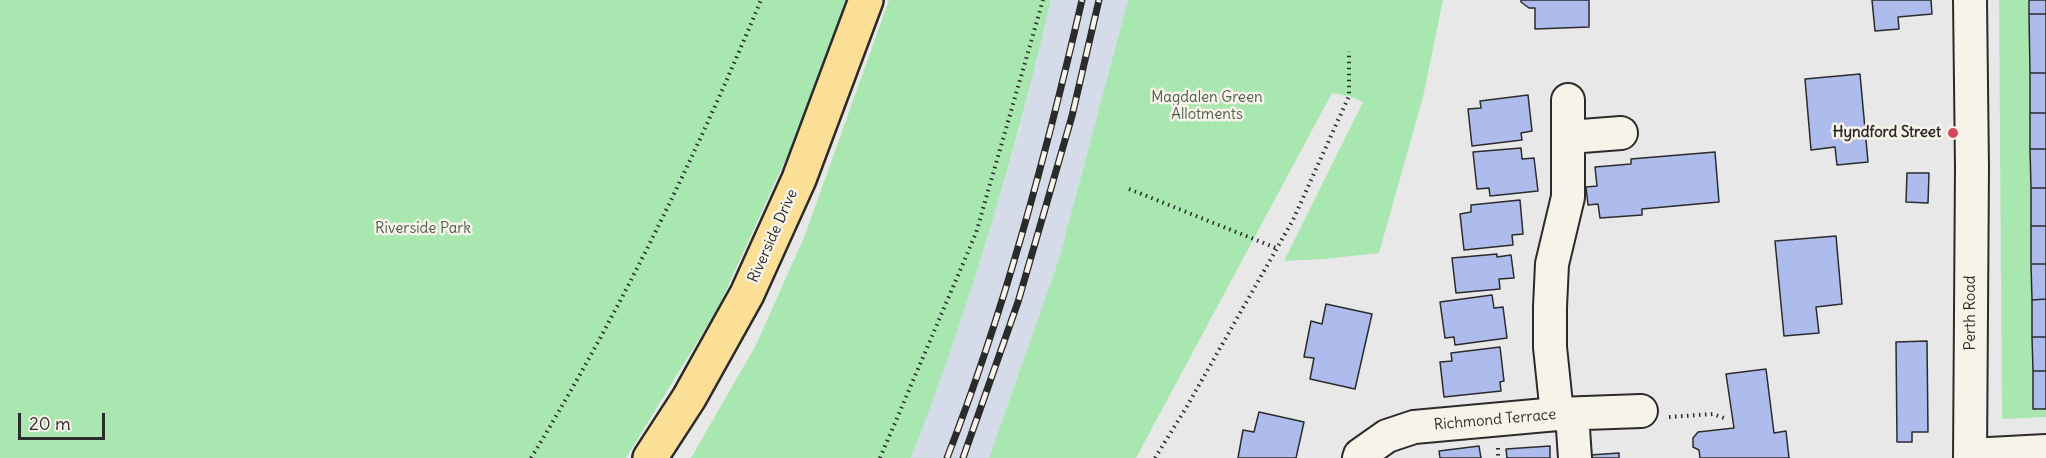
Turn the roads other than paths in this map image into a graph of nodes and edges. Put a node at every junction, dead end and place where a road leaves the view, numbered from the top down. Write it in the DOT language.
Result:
graph roads {
  1 [pos="866,0"];
  2 [pos="1970,0"];
  3 [pos="1568,100"];
  4 [pos="1622,133"];
  5 [pos="1569,137"];
  6 [pos="1641,411"];
  7 [pos="1565,414"];
  8 [pos="2046,452"];
  9 [pos="1970,457"];
  10 [pos="650,458"];
  11 [pos="1359,458"];
  12 [pos="1575,458"];
  1 -- 10 [label="main road, Riverside Drive"];
  2 -- 9 [label="street, Perth Road"];
  3 -- 5 [label="street"];
  4 -- 5 [label="street"];
  5 -- 7 [label="street"];
  6 -- 7 [label="street, Richmond Terrace"];
  7 -- 11 [label="street, Richmond Terrace"];
  7 -- 12 [label="street"];
  8 -- 9 [label="street"];
}
